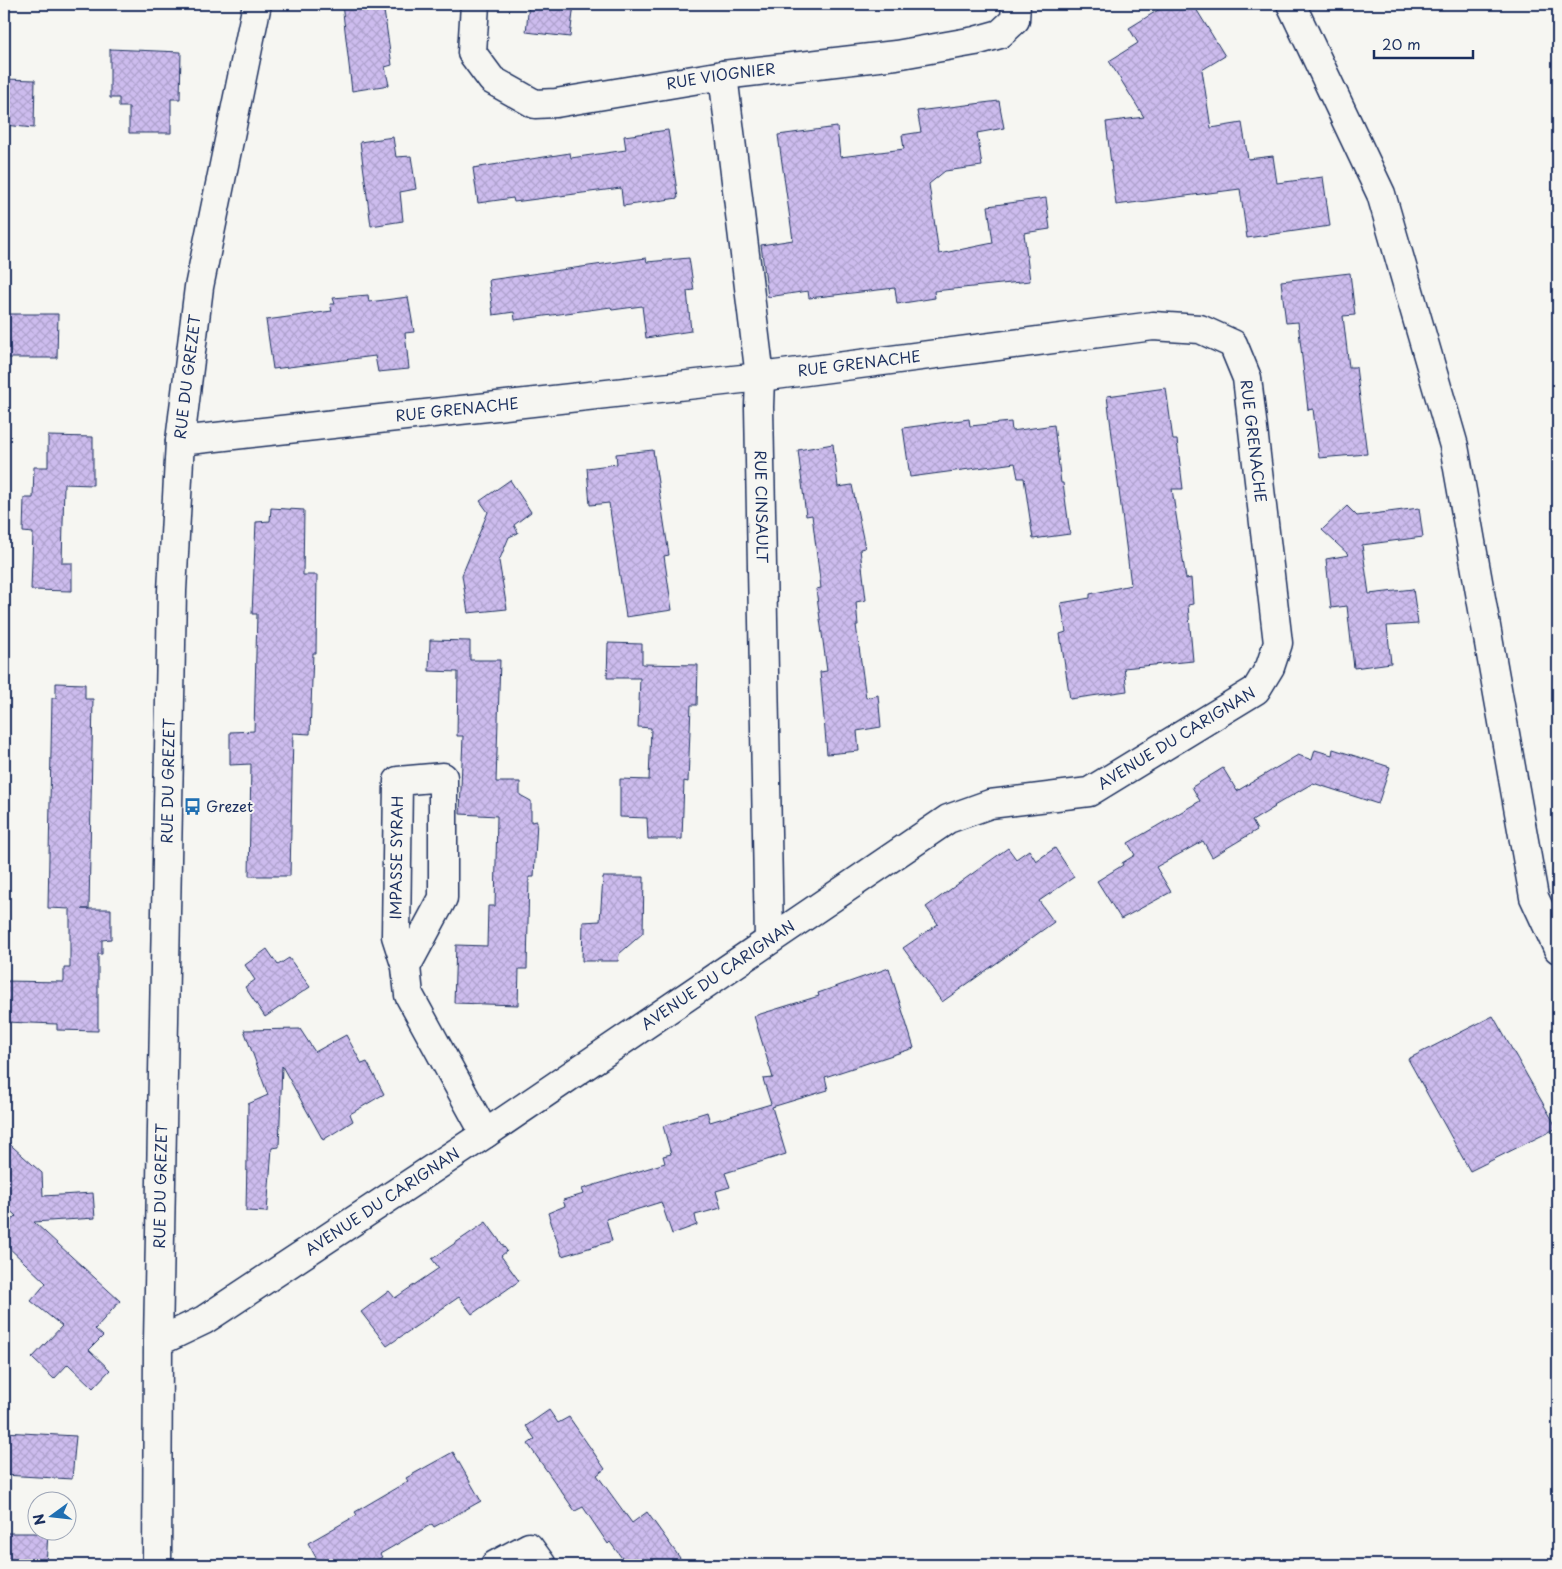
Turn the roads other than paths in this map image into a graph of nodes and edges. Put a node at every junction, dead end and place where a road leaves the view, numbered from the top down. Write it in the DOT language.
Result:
graph roads {
  1 [pos="257,4"];
  2 [pos="475,4"];
  3 [pos="1016,4"];
  4 [pos="1291,4"];
  5 [pos="723,75"];
  6 [pos="760,377"];
  7 [pos="180,441"];
  8 [pos="1278,643"];
  9 [pos="769,940"];
  10 [pos="1558,949"];
  11 [pos="406,967"];
  12 [pos="485,1134"];
  13 [pos="158,1342"];
  14 [pos="157,1565"];
  15 [pos="495,1565"];
  16 [pos="542,1565"];
  1 -- 7 [label="street, RUE DU GREZET"];
  2 -- 5 [label="street, RUE VIOGNIER"];
  3 -- 5 [label="street, RUE VIOGNIER"];
  4 -- 10 [label="street"];
  5 -- 6 [label="street, RUE CINSAULT"];
  6 -- 7 [label="street, RUE GRENACHE"];
  6 -- 8 [label="street, RUE GRENACHE"];
  6 -- 9 [label="street, RUE CINSAULT"];
  7 -- 13 [label="street, RUE DU GREZET"];
  8 -- 9 [label="street, AVENUE DU CARIGNAN"];
  9 -- 12 [label="street, AVENUE DU CARIGNAN"];
  11 -- 11 [label="street, IMPASSE SYRAH"];
  11 -- 12 [label="street, IMPASSE SYRAH"];
  12 -- 13 [label="street, AVENUE DU CARIGNAN"];
  13 -- 14 [label="street, RUE DU GREZET"];
  15 -- 16 [label="street"];
}
